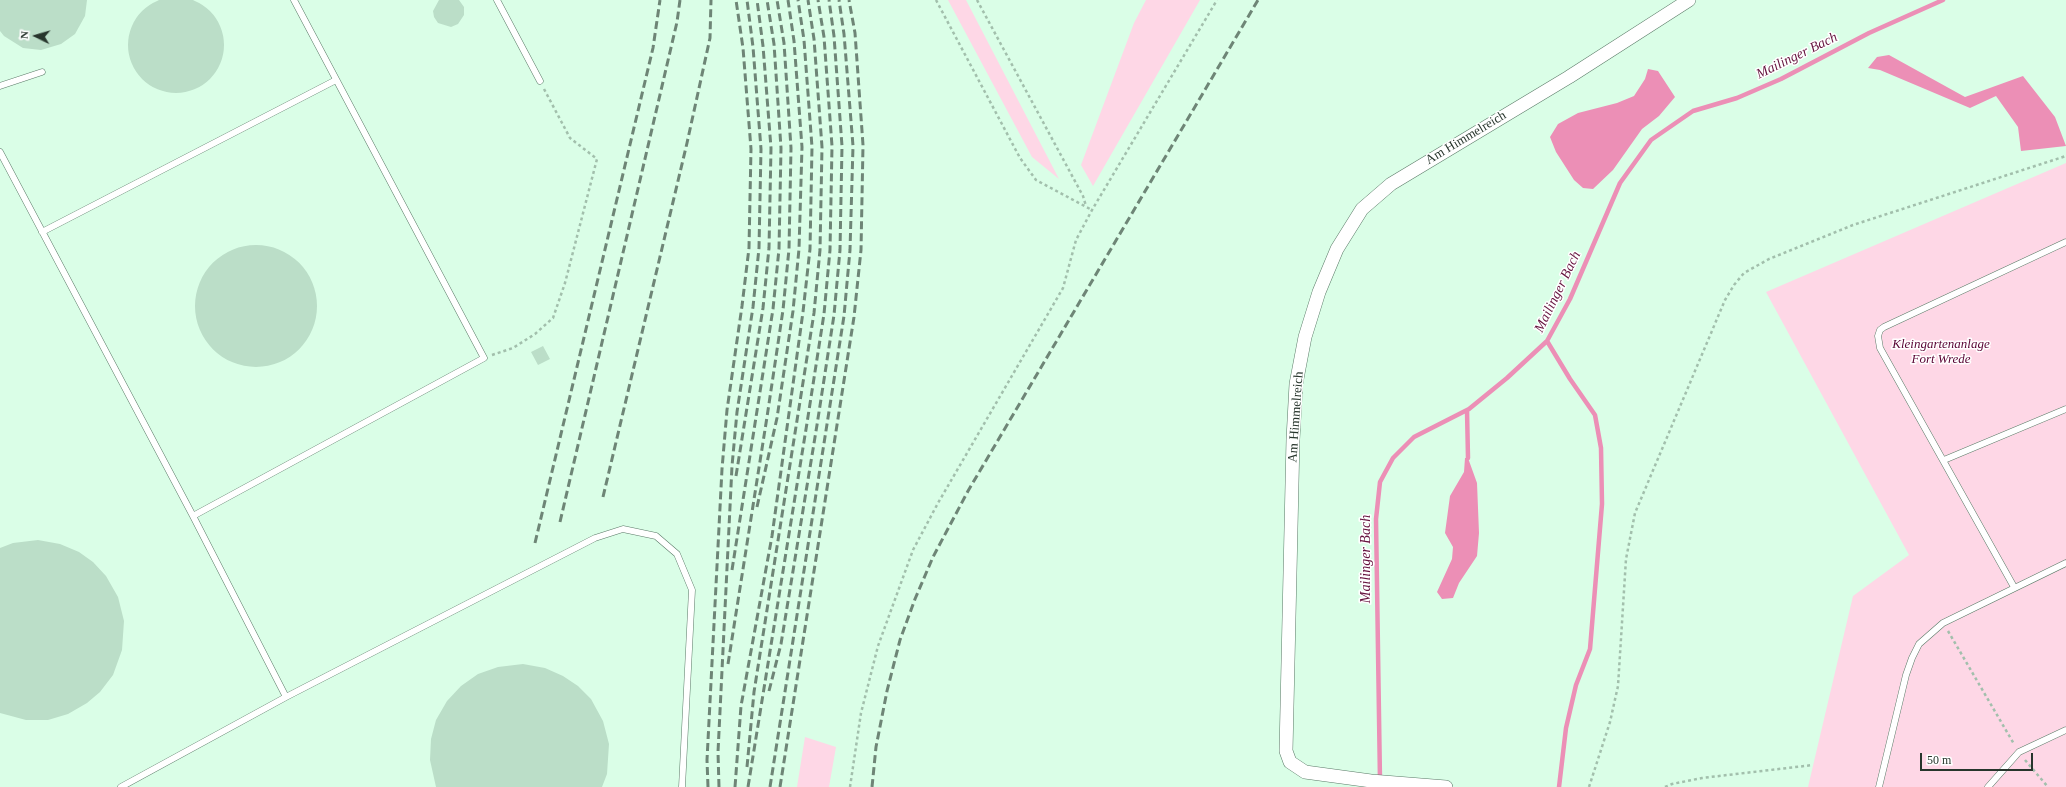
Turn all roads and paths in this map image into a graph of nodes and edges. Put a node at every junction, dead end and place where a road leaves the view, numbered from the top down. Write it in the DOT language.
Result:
graph roads {
  1 [pos="294,0"];
  2 [pos="497,0"];
  3 [pos="936,0"];
  4 [pos="977,0"];
  5 [pos="1217,0"];
  6 [pos="1689,0"];
  7 [pos="42,72"];
  8 [pos="336,80"];
  9 [pos="540,81"];
  10 [pos="0,86"];
  11 [pos="0,152"];
  12 [pos="2066,156"];
  13 [pos="1086,207"];
  14 [pos="1092,210"];
  15 [pos="42,232"];
  16 [pos="2066,242"];
  17 [pos="484,358"];
  18 [pos="2066,409"];
  19 [pos="1944,460"];
  20 [pos="193,516"];
  21 [pos="2066,563"];
  22 [pos="2014,587"];
  23 [pos="1943,623"];
  24 [pos="286,697"];
  25 [pos="2066,730"];
  26 [pos="2019,752"];
  27 [pos="1813,764"];
  28 [pos="120,787"];
  29 [pos="682,787"];
  30 [pos="850,787"];
  31 [pos="1446,787"];
  32 [pos="1589,787"];
  33 [pos="1665,787"];
  34 [pos="1879,787"];
  35 [pos="1988,787"];
  36 [pos="2048,787"];
  1 -- 8 [label="lane"];
  2 -- 9 [label="lane"];
  3 -- 13 [label="path"];
  4 -- 13 [label="path"];
  5 -- 14 [label="path"];
  6 -- 31 [label="street, Am Himmelreich"];
  7 -- 10 [label="lane"];
  8 -- 15 [label="lane"];
  8 -- 17 [label="lane"];
  9 -- 17 [label="path"];
  11 -- 15 [label="lane"];
  12 -- 32 [label="path"];
  13 -- 14 [label="path"];
  14 -- 30 [label="path"];
  15 -- 20 [label="lane"];
  16 -- 19 [label="lane"];
  17 -- 20 [label="lane"];
  18 -- 19 [label="lane"];
  19 -- 22 [label="lane"];
  20 -- 24 [label="lane"];
  21 -- 22 [label="lane"];
  22 -- 23 [label="lane"];
  23 -- 26 [label="path"];
  23 -- 34 [label="lane"];
  24 -- 28 [label="lane"];
  24 -- 29 [label="lane"];
  25 -- 26 [label="lane"];
  26 -- 35 [label="lane"];
  26 -- 36 [label="path"];
  27 -- 33 [label="path"];
}
